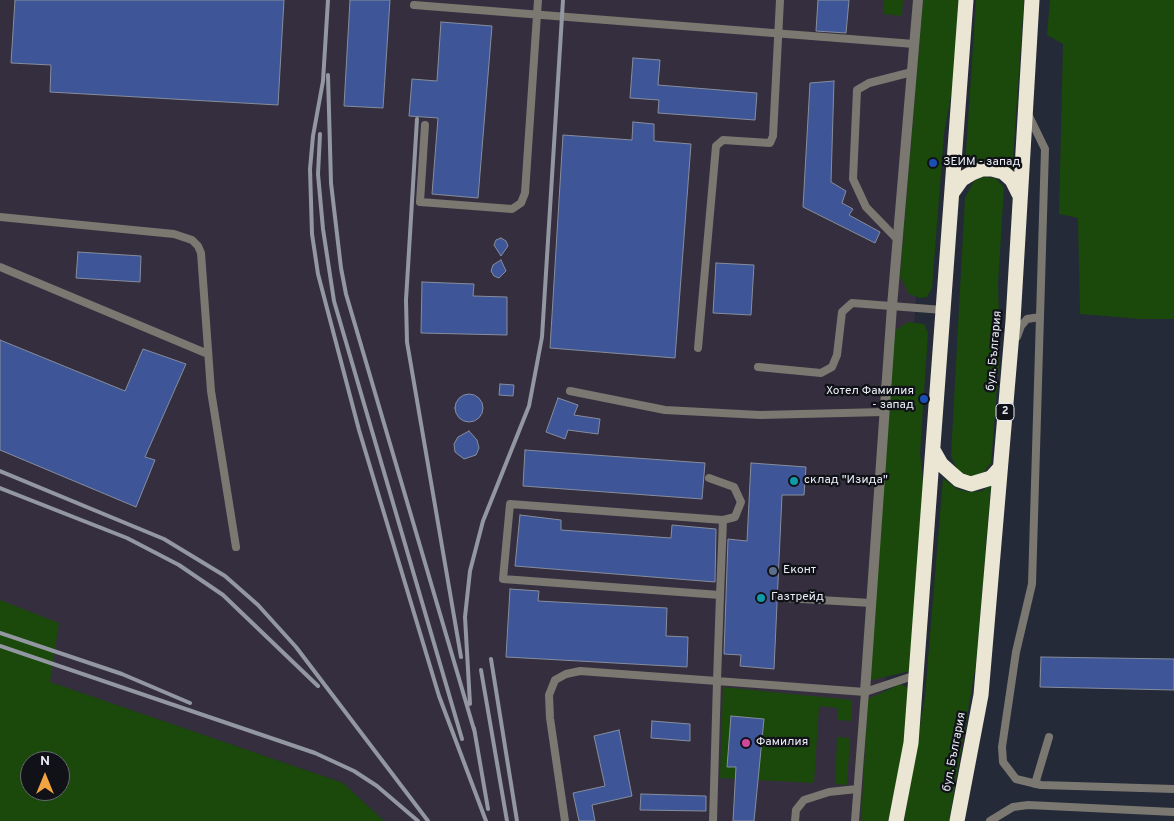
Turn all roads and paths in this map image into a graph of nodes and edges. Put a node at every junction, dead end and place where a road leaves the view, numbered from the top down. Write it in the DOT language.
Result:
graph roads {
  1 [pos="538,0"];
  2 [pos="780,0"];
  3 [pos="918,0"];
  4 [pos="966,0"];
  5 [pos="1032,0"];
  6 [pos="433,3"];
  7 [pos="414,5"];
  8 [pos="537,16"];
  9 [pos="778,34"];
  10 [pos="914,44"];
  11 [pos="912,72"];
  12 [pos="1025,107"];
  13 [pos="426,125"];
  14 [pos="952,192"];
  15 [pos="1019,194"];
  16 [pos="0,217"];
  17 [pos="898,240"];
  18 [pos="0,267"];
  19 [pos="892,306"];
  20 [pos="943,310"];
  21 [pos="1040,317"];
  22 [pos="698,348"];
  23 [pos="208,354"];
  24 [pos="1009,361"];
  25 [pos="758,367"];
  26 [pos="570,391"];
  27 [pos="884,412"];
  28 [pos="933,450"];
  29 [pos="1000,468"];
  30 [pos="709,478"];
  31 [pos="723,520"];
  32 [pos="236,547"];
  33 [pos="720,595"];
  34 [pos="785,598"];
  35 [pos="871,603"];
  36 [pos="917,674"];
  37 [pos="717,681"];
  38 [pos="865,692"];
  39 [pos="1049,737"];
  40 [pos="1035,784"];
  41 [pos="857,789"];
  42 [pos="1174,789"];
  43 [pos="1174,812"];
  44 [pos="565,821"];
  45 [pos="713,821"];
  46 [pos="795,821"];
  47 [pos="855,821"];
  48 [pos="896,821"];
  49 [pos="956,821"];
  50 [pos="990,821"];
  1 -- 8 [label="lane"];
  2 -- 9 [label="lane"];
  3 -- 10 [label="street"];
  4 -- 14 [label="highway"];
  5 -- 12 [label="highway, бул. България / 2"];
  6 -- 7 [label="lane"];
  6 -- 8 [label="lane"];
  8 -- 9 [label="lane"];
  8 -- 13 [label="lane"];
  9 -- 10 [label="lane"];
  9 -- 22 [label="lane"];
  10 -- 11 [label="street"];
  11 -- 17 [label="street"];
  11 -- 17 [label="lane"];
  12 -- 15 [label="highway, бул. България / 2"];
  12 -- 21 [label="lane"];
  14 -- 15 [label="highway"];
  14 -- 20 [label="highway"];
  15 -- 24 [label="highway, бул. България / 2"];
  16 -- 23 [label="lane"];
  17 -- 19 [label="street"];
  18 -- 23 [label="lane"];
  19 -- 20 [label="lane"];
  19 -- 25 [label="lane"];
  19 -- 27 [label="street"];
  20 -- 28 [label="highway"];
  21 -- 24 [label="lane"];
  21 -- 40 [label="lane"];
  23 -- 32 [label="lane"];
  24 -- 29 [label="highway, бул. България / 2"];
  26 -- 27 [label="lane"];
  27 -- 35 [label="street"];
  28 -- 29 [label="highway"];
  28 -- 36 [label="highway"];
  29 -- 49 [label="highway, бул. България / 2"];
  30 -- 31 [label="lane"];
  31 -- 33 [label="lane"];
  31 -- 33 [label="lane"];
  33 -- 37 [label="lane"];
  34 -- 35 [label="lane"];
  35 -- 38 [label="street"];
  36 -- 38 [label="lane"];
  36 -- 48 [label="highway"];
  37 -- 38 [label="lane"];
  37 -- 44 [label="lane"];
  37 -- 45 [label="lane"];
  38 -- 41 [label="lane"];
  39 -- 40 [label="lane"];
  40 -- 42 [label="lane"];
  41 -- 46 [label="lane"];
  41 -- 47 [label="lane"];
  43 -- 50 [label="lane"];
}
